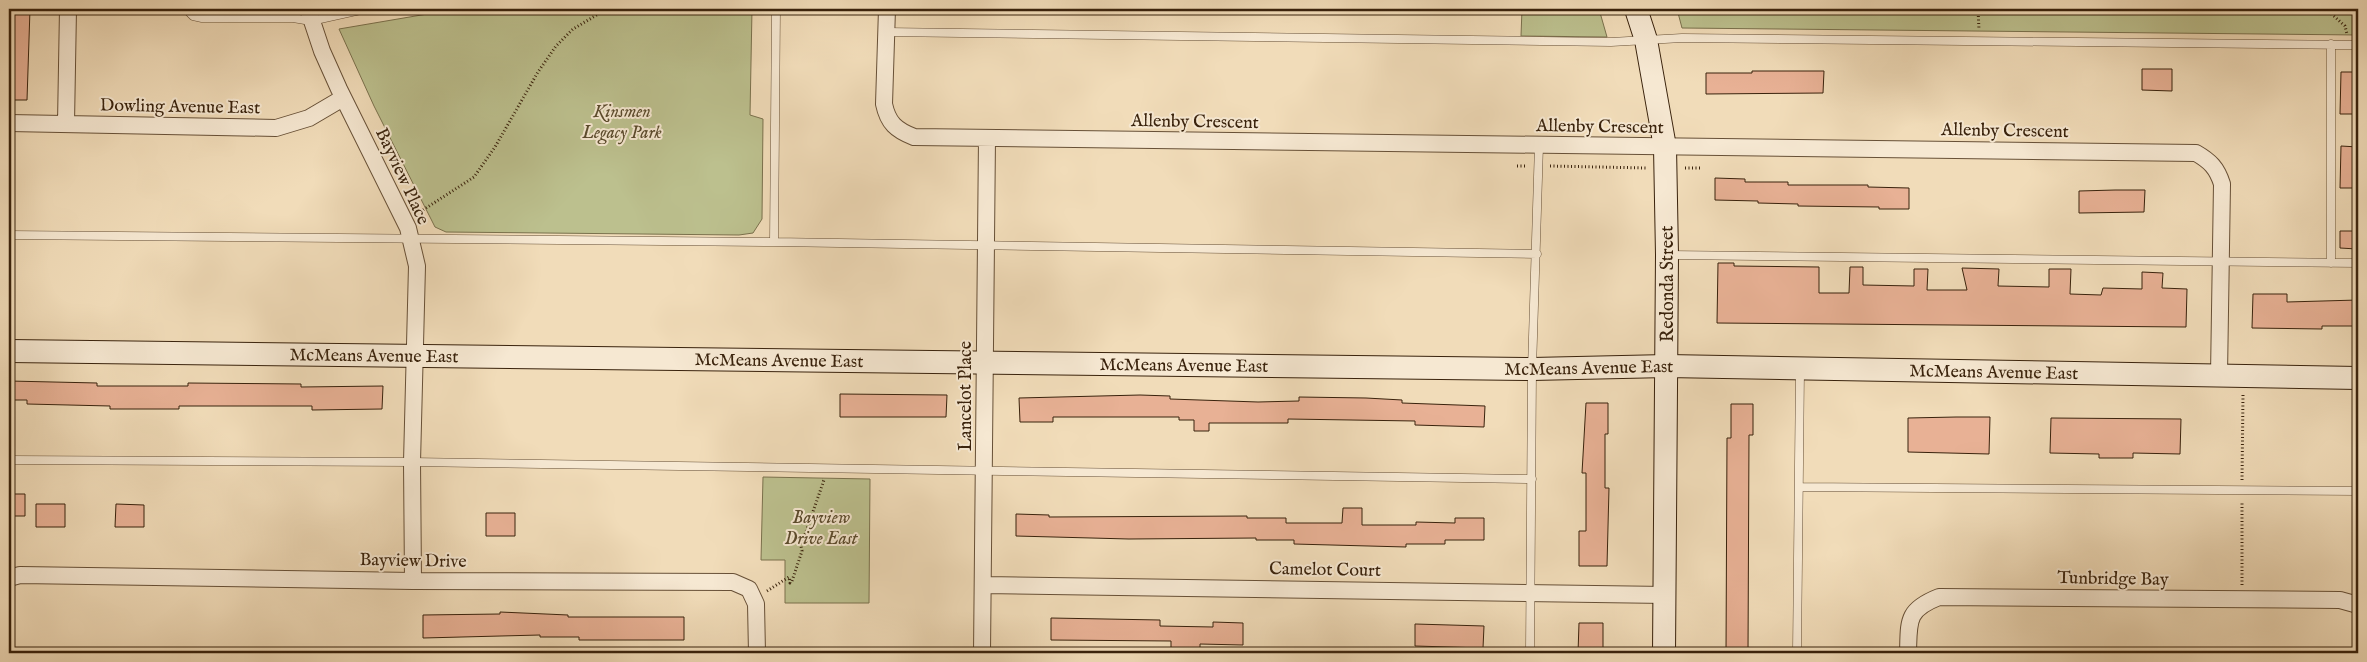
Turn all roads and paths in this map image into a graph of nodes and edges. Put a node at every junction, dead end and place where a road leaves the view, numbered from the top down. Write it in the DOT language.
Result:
graph roads {
  1 [pos="68,9"];
  2 [pos="186,9"];
  3 [pos="365,9"];
  4 [pos="608,9"];
  5 [pos="776,9"];
  6 [pos="887,9"];
  7 [pos="1636,9"];
  8 [pos="1978,9"];
  9 [pos="2326,9"];
  10 [pos="309,15"];
  11 [pos="886,32"];
  12 [pos="1646,40"];
  13 [pos="1979,41"];
  14 [pos="2330,44"];
  15 [pos="2349,45"];
  16 [pos="2358,45"];
  17 [pos="343,98"];
  18 [pos="9,123"];
  19 [pos="66,123"];
  20 [pos="986,138"];
  21 [pos="1539,145"];
  22 [pos="1665,157"];
  23 [pos="1517,166"];
  24 [pos="1538,166"];
  25 [pos="1700,168"];
  26 [pos="423,210"];
  27 [pos="9,235"];
  28 [pos="411,238"];
  29 [pos="774,242"];
  30 [pos="986,246"];
  31 [pos="1537,254"];
  32 [pos="1667,255"];
  33 [pos="2220,261"];
  34 [pos="2331,262"];
  35 [pos="2358,263"];
  36 [pos="9,350"];
  37 [pos="414,354"];
  38 [pos="985,362"];
  39 [pos="1667,366"];
  40 [pos="1532,368"];
  41 [pos="1800,368"];
  42 [pos="2219,375"];
  43 [pos="2244,376"];
  44 [pos="2358,378"];
  45 [pos="9,460"];
  46 [pos="412,462"];
  47 [pos="819,467"];
  48 [pos="985,470"];
  49 [pos="1532,479"];
  50 [pos="1799,487"];
  51 [pos="2242,490"];
  52 [pos="2358,491"];
  53 [pos="9,578"];
  54 [pos="413,581"];
  55 [pos="984,584"];
  56 [pos="1531,592"];
  57 [pos="1666,595"];
  58 [pos="2242,600"];
  59 [pos="755,601"];
  60 [pos="2358,605"];
  61 [pos="756,653"];
  62 [pos="982,653"];
  63 [pos="1530,653"];
  64 [pos="1664,653"];
  65 [pos="1797,653"];
  66 [pos="1908,653"];
  1 -- 19 [label="street"];
  2 -- 10 [label="lane"];
  3 -- 10 [label="lane"];
  4 -- 26 [label="path"];
  5 -- 29 [label="lane"];
  6 -- 11 [label="street, Allenby Crescent"];
  7 -- 12 [label="street, Redonda Street"];
  8 -- 13 [label="path"];
  9 -- 15 [label="path"];
  10 -- 17 [label="street, Bayview Place"];
  11 -- 12 [label="lane"];
  11 -- 20 [label="street, Allenby Crescent"];
  12 -- 13 [label="lane"];
  12 -- 22 [label="street, Redonda Street"];
  13 -- 14 [label="lane"];
  14 -- 15 [label="lane"];
  14 -- 34 [label="lane"];
  15 -- 16 [label="lane"];
  17 -- 19 [label="street, Dowling Avenue East"];
  17 -- 28 [label="street, Bayview Place"];
  18 -- 19 [label="street, Dowling Avenue East"];
  20 -- 21 [label="street, Allenby Crescent"];
  20 -- 30 [label="street, Lancelot Place"];
  21 -- 22 [label="street, Allenby Crescent"];
  21 -- 24 [label="lane"];
  22 -- 24 [label="path"];
  22 -- 25 [label="path"];
  22 -- 32 [label="street, Redonda Street"];
  22 -- 33 [label="street, Allenby Crescent"];
  23 -- 24 [label="path"];
  24 -- 31 [label="lane"];
  27 -- 28 [label="lane"];
  28 -- 29 [label="lane"];
  28 -- 37 [label="street, Bayview Place"];
  29 -- 30 [label="lane"];
  30 -- 31 [label="lane"];
  30 -- 38 [label="street, Lancelot Place"];
  31 -- 40 [label="lane"];
  32 -- 33 [label="lane"];
  32 -- 39 [label="street, Redonda Street"];
  33 -- 34 [label="lane"];
  33 -- 42 [label="street, Allenby Crescent"];
  34 -- 35 [label="lane"];
  36 -- 37 [label="street, McMeans Avenue East"];
  37 -- 38 [label="street, McMeans Avenue East"];
  37 -- 46 [label="street, Bayview Place"];
  38 -- 40 [label="street, McMeans Avenue East"];
  38 -- 48 [label="street, Lancelot Place"];
  39 -- 40 [label="street, McMeans Avenue East"];
  39 -- 41 [label="street, McMeans Avenue East"];
  39 -- 57 [label="street, Redonda Street"];
  40 -- 49 [label="lane"];
  41 -- 42 [label="street, McMeans Avenue East"];
  41 -- 50 [label="lane"];
  42 -- 43 [label="street, McMeans Avenue East"];
  43 -- 44 [label="street, McMeans Avenue East"];
  43 -- 51 [label="path"];
  45 -- 46 [label="lane"];
  46 -- 47 [label="lane"];
  46 -- 54 [label="street, Bayview Place"];
  47 -- 48 [label="lane"];
  47 -- 59 [label="path"];
  48 -- 49 [label="lane"];
  48 -- 55 [label="street, Lancelot Place"];
  49 -- 56 [label="lane"];
  50 -- 51 [label="lane"];
  50 -- 65 [label="lane"];
  51 -- 52 [label="lane"];
  51 -- 58 [label="path"];
  53 -- 54 [label="street, Bayview Drive"];
  54 -- 59 [label="street, Bayview Drive"];
  55 -- 56 [label="street, Camelot Court"];
  55 -- 62 [label="street, Lancelot Place"];
  56 -- 57 [label="street, Camelot Court"];
  56 -- 63 [label="lane"];
  57 -- 64 [label="street, Redonda Street"];
  58 -- 60 [label="street, Tunbridge Bay"];
  58 -- 66 [label="street, Tunbridge Bay"];
  59 -- 61 [label="street"];
}
